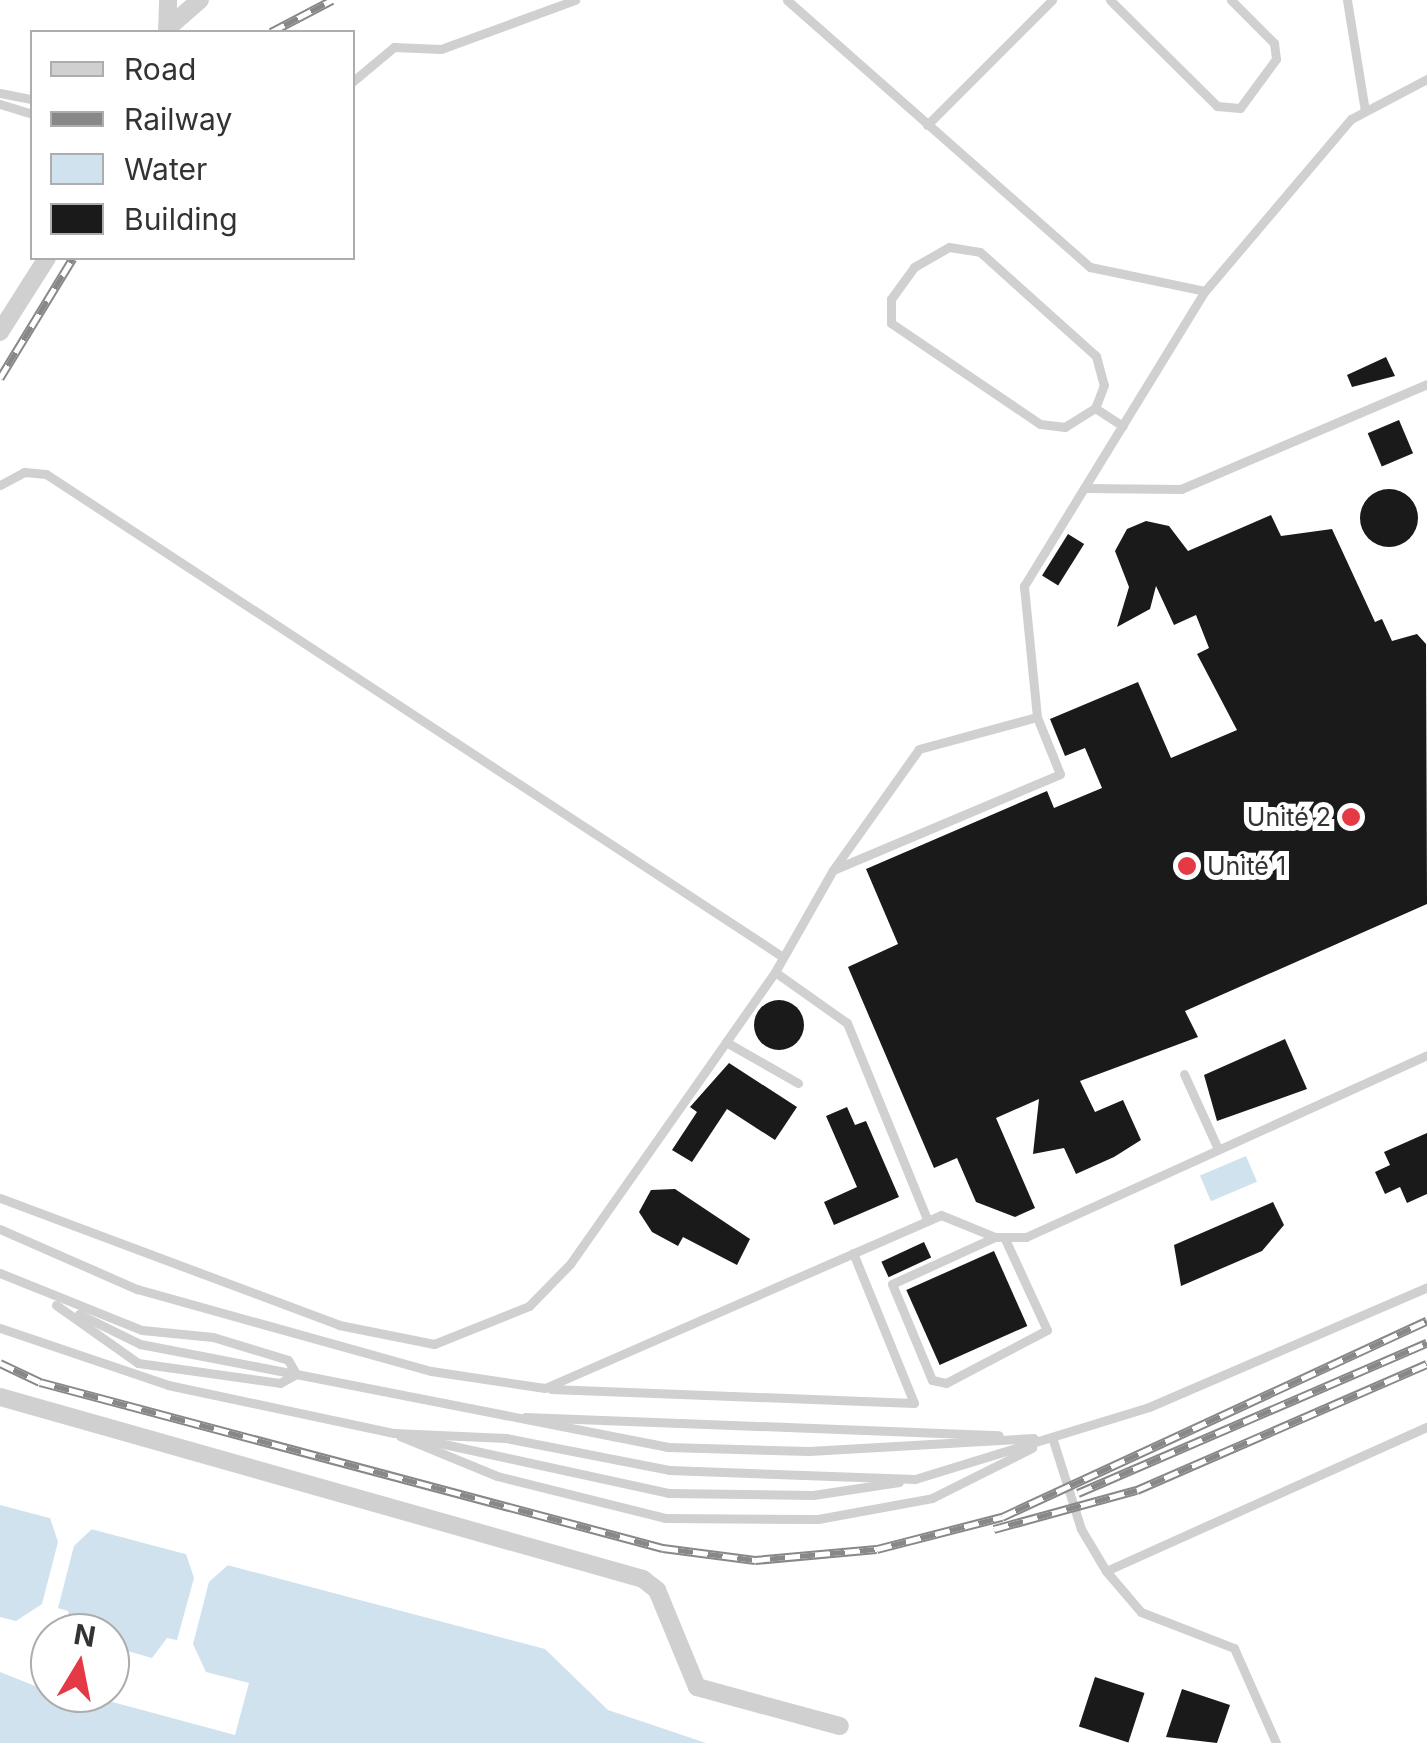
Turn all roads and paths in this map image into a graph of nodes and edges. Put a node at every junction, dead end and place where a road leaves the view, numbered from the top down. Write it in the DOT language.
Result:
graph roads {
  1 [pos="168,0"];
  2 [pos="575,0"];
  3 [pos="788,0"];
  4 [pos="1052,0"];
  5 [pos="1110,0"];
  6 [pos="1231,0"];
  7 [pos="1347,0"];
  8 [pos="200,3"];
  9 [pos="168,30"];
  10 [pos="1427,79"];
  11 [pos="355,80"];
  12 [pos="0,93"];
  13 [pos="30,99"];
  14 [pos="0,104"];
  15 [pos="1365,111"];
  16 [pos="30,113"];
  17 [pos="927,125"];
  18 [pos="46,260"];
  19 [pos="1206,291"];
  20 [pos="0,332"];
  21 [pos="1427,384"];
  22 [pos="1095,408"];
  23 [pos="1122,426"];
  24 [pos="0,485"];
  25 [pos="1084,488"];
  26 [pos="1037,717"];
  27 [pos="833,870"];
  28 [pos="783,958"];
  29 [pos="775,972"];
  30 [pos="726,1042"];
  31 [pos="1427,1054"];
  32 [pos="1184,1074"];
  33 [pos="798,1083"];
  34 [pos="1218,1149"];
  35 [pos="0,1198"];
  36 [pos="927,1219"];
  37 [pos="0,1228"];
  38 [pos="1000,1238"];
  39 [pos="853,1253"];
  40 [pos="0,1272"];
  41 [pos="1427,1288"];
  42 [pos="45,1297"];
  43 [pos="0,1328"];
  44 [pos="296,1374"];
  45 [pos="545,1388"];
  46 [pos="0,1398"];
  47 [pos="487,1415"];
  48 [pos="1427,1427"];
  49 [pos="394,1433"];
  50 [pos="1052,1437"];
  51 [pos="915,1479"];
  52 [pos="1106,1571"];
  53 [pos="840,1726"];
  54 [pos="1276,1743"];
  1 -- 9 [label="street"];
  2 -- 11 [label="lane"];
  3 -- 17 [label="lane"];
  4 -- 17 [label="lane"];
  5 -- 6 [label="lane"];
  7 -- 15 [label="lane"];
  8 -- 9 [label="street"];
  10 -- 15 [label="lane"];
  12 -- 13 [label="lane"];
  14 -- 16 [label="lane"];
  15 -- 19 [label="lane"];
  17 -- 19 [label="lane"];
  18 -- 20 [label="street"];
  19 -- 23 [label="lane"];
  21 -- 25 [label="lane"];
  22 -- 22 [label="lane"];
  22 -- 23 [label="lane"];
  23 -- 25 [label="lane"];
  24 -- 28 [label="lane"];
  25 -- 26 [label="lane"];
  26 -- 27 [label="lane"];
  26 -- 27 [label="lane"];
  27 -- 28 [label="lane"];
  28 -- 29 [label="lane"];
  29 -- 30 [label="lane"];
  29 -- 36 [label="lane"];
  30 -- 33 [label="lane"];
  30 -- 35 [label="lane"];
  31 -- 34 [label="lane"];
  32 -- 34 [label="lane"];
  34 -- 38 [label="lane"];
  36 -- 38 [label="lane"];
  36 -- 39 [label="lane"];
  37 -- 45 [label="lane"];
  38 -- 38 [label="lane"];
  39 -- 45 [label="lane"];
  39 -- 45 [label="lane"];
  40 -- 42 [label="lane"];
  41 -- 50 [label="lane"];
  42 -- 44 [label="lane"];
  42 -- 44 [label="lane"];
  42 -- 44 [label="lane"];
  43 -- 49 [label="lane"];
  44 -- 47 [label="lane"];
  46 -- 53 [label="street"];
  47 -- 50 [label="lane"];
  47 -- 50 [label="lane"];
  48 -- 52 [label="lane"];
  49 -- 50 [label="lane"];
  49 -- 51 [label="lane"];
  49 -- 51 [label="lane"];
  50 -- 51 [label="lane"];
  50 -- 52 [label="lane"];
  52 -- 54 [label="lane"];
}
